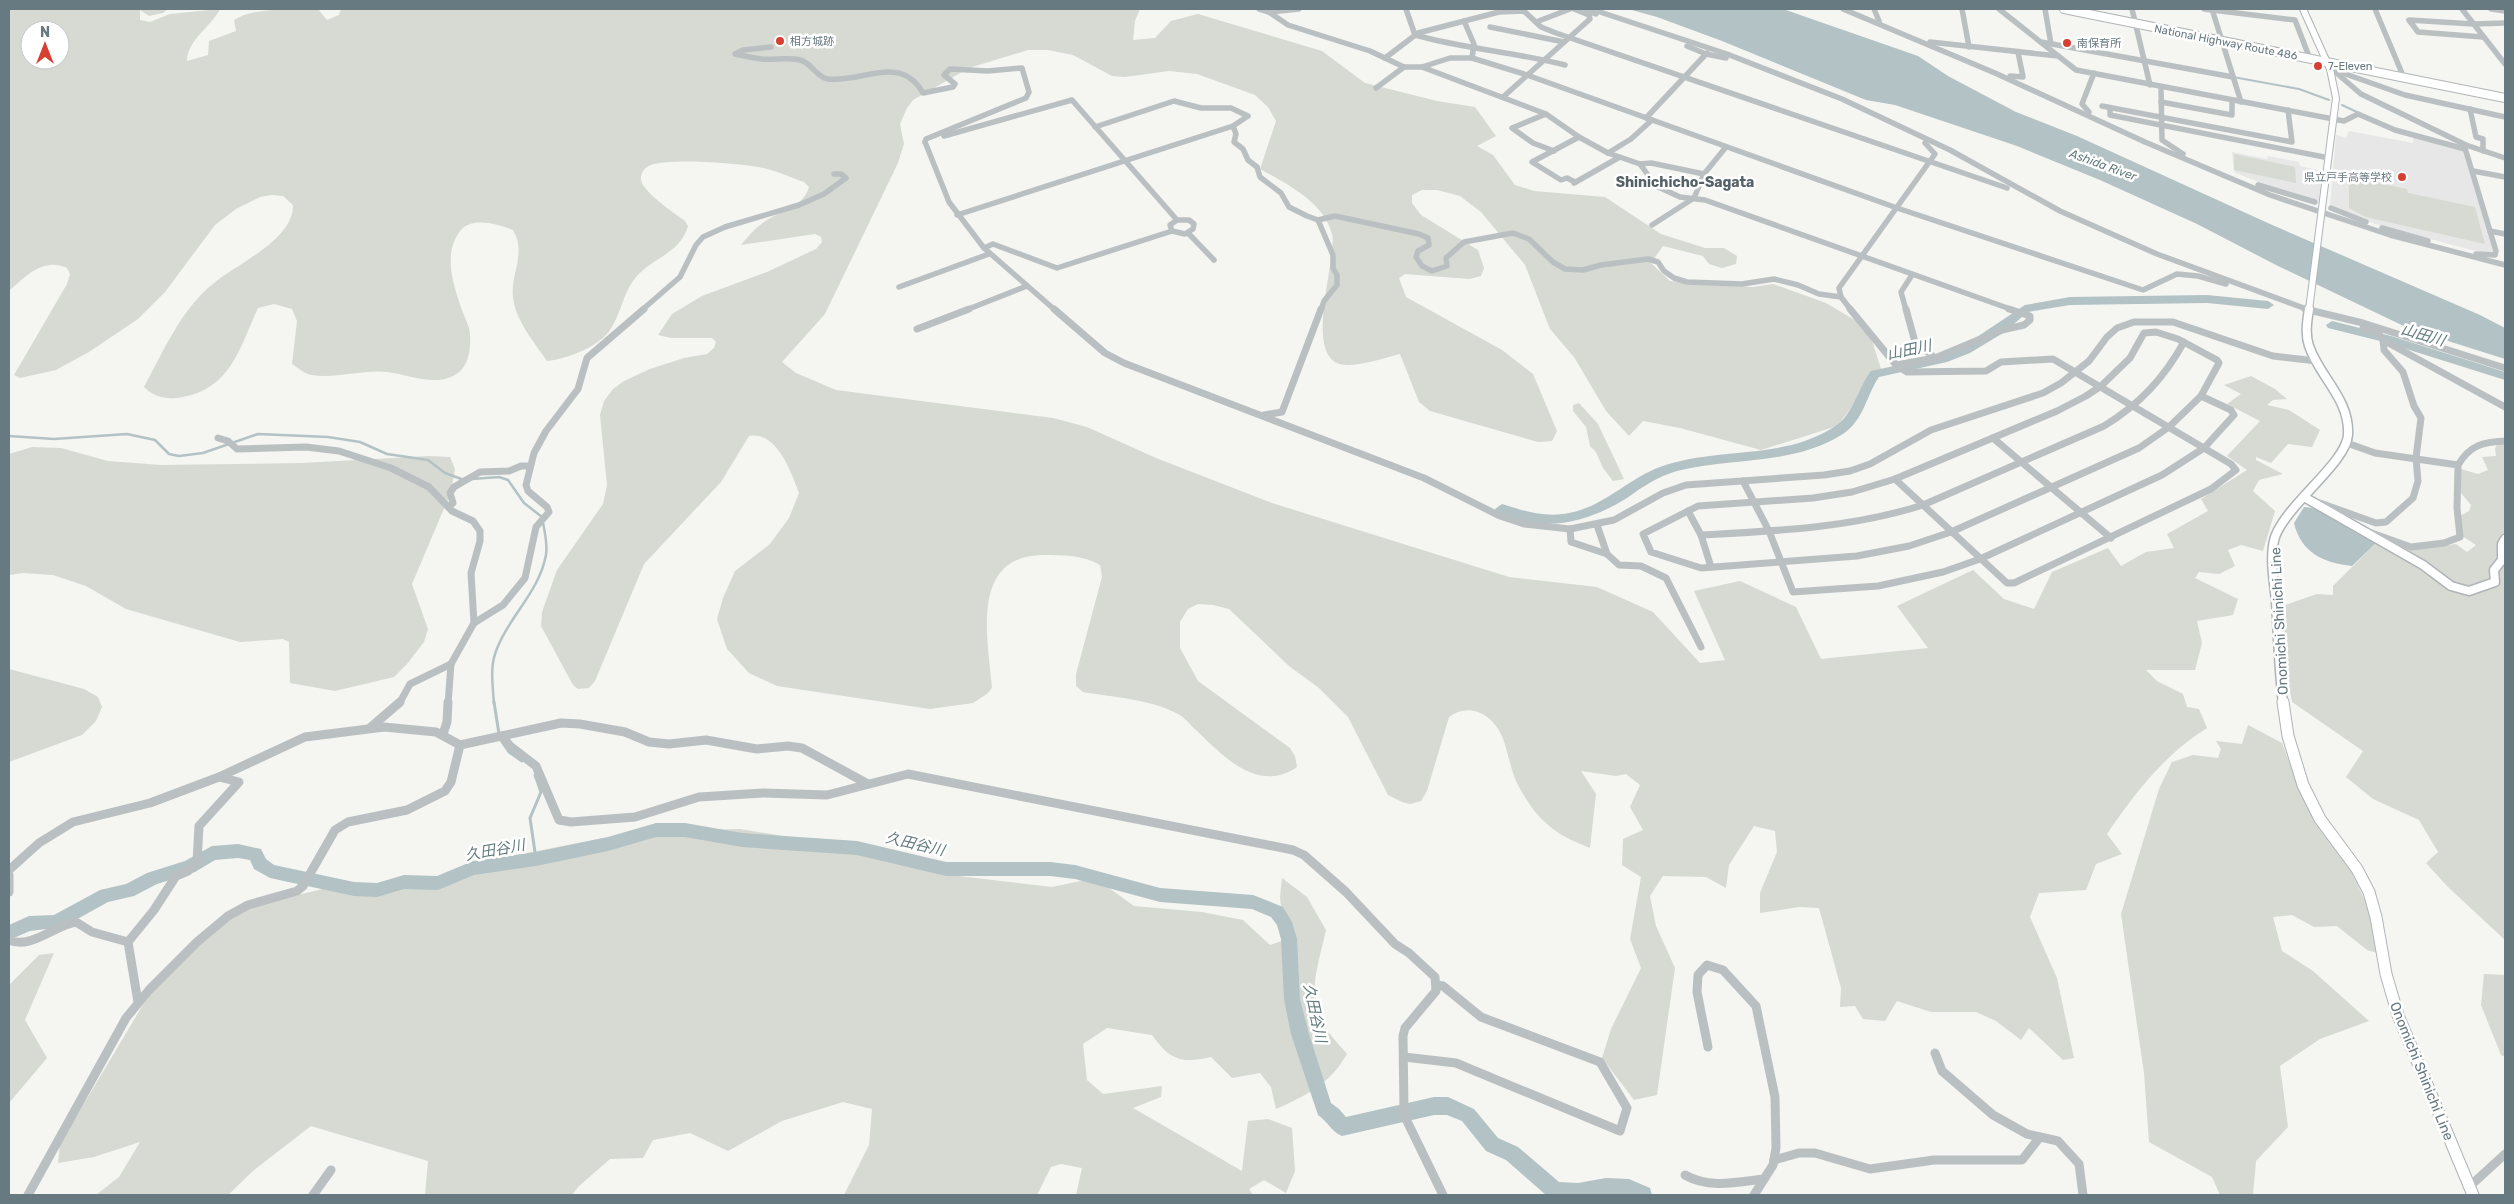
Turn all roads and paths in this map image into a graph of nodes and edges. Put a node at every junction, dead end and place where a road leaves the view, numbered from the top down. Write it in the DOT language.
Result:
graph roads {
  1 [pos="1259,9"];
  2 [pos="1299,9"];
  3 [pos="1406,9"];
  4 [pos="1570,9"];
  5 [pos="1574,9"];
  6 [pos="1581,9"];
  7 [pos="1591,9"];
  8 [pos="1843,9"];
  9 [pos="1850,9"];
  10 [pos="1874,9"];
  11 [pos="1962,9"];
  12 [pos="1999,9"];
  13 [pos="2045,9"];
  14 [pos="2064,9"];
  15 [pos="2132,9"];
  16 [pos="2204,9"];
  17 [pos="2212,9"];
  18 [pos="2303,9"];
  19 [pos="2375,9"];
  20 [pos="2462,9"];
  21 [pos="2491,9"];
  22 [pos="1508,10"];
  23 [pos="2505,11"];
  24 [pos="1270,12"];
  25 [pos="1464,21"];
  26 [pos="1879,21"];
  27 [pos="1536,22"];
  28 [pos="2135,23"];
  29 [pos="2505,23"];
  30 [pos="2473,24"];
  31 [pos="1490,27"];
  32 [pos="1415,35"];
  33 [pos="2483,37"];
  34 [pos="1567,40"];
  35 [pos="1688,41"];
  36 [pos="2222,41"];
  37 [pos="1930,42"];
  38 [pos="2040,42"];
  39 [pos="2051,44"];
  40 [pos="771,47"];
  41 [pos="1969,47"];
  42 [pos="1473,49"];
  43 [pos="2018,52"];
  44 [pos="1706,54"];
  45 [pos="1726,54"];
  46 [pos="2058,56"];
  47 [pos="1385,58"];
  48 [pos="1472,58"];
  49 [pos="1546,59"];
  50 [pos="2310,59"];
  51 [pos="2143,60"];
  52 [pos="2505,64"];
  53 [pos="1565,65"];
  54 [pos="1422,66"];
  55 [pos="2330,67"];
  56 [pos="1404,68"];
  57 [pos="2094,74"];
  58 [pos="1527,75"];
  59 [pos="2010,76"];
  60 [pos="1684,77"];
  61 [pos="2233,77"];
  62 [pos="2404,78"];
  63 [pos="2150,84"];
  64 [pos="2161,87"];
  65 [pos="1376,88"];
  66 [pos="1503,97"];
  67 [pos="2505,98"];
  68 [pos="2232,100"];
  69 [pos="2161,102"];
  70 [pos="2241,102"];
  71 [pos="2102,106"];
  72 [pos="2110,108"];
  73 [pos="2470,109"];
  74 [pos="2288,110"];
  75 [pos="2089,112"];
  76 [pos="1546,114"];
  77 [pos="2161,117"];
  78 [pos="2505,117"];
  79 [pos="1646,118"];
  80 [pos="2334,119"];
  81 [pos="1652,120"];
  82 [pos="2161,125"];
  83 [pos="1233,126"];
  84 [pos="1095,127"];
  85 [pos="1579,137"];
  86 [pos="925,142"];
  87 [pos="1925,143"];
  88 [pos="1726,146"];
  89 [pos="2465,147"];
  90 [pos="1554,151"];
  91 [pos="2483,151"];
  92 [pos="1608,153"];
  93 [pos="2186,156"];
  94 [pos="1618,158"];
  95 [pos="2329,158"];
  96 [pos="2505,158"];
  97 [pos="1930,161"];
  98 [pos="1125,162"];
  99 [pos="1640,164"];
  100 [pos="2200,166"];
  101 [pos="2472,171"];
  102 [pos="834,174"];
  103 [pos="1704,174"];
  104 [pos="2505,177"];
  105 [pos="2007,188"];
  106 [pos="1694,198"];
  107 [pos="2315,202"];
  108 [pos="1897,208"];
  109 [pos="2331,208"];
  110 [pos="2322,213"];
  111 [pos="957,215"];
  112 [pos="1177,220"];
  113 [pos="1318,220"];
  114 [pos="1652,225"];
  115 [pos="2490,231"];
  116 [pos="1172,232"];
  117 [pos="1188,233"];
  118 [pos="2505,234"];
  119 [pos="984,248"];
  120 [pos="2446,251"];
  121 [pos="989,254"];
  122 [pos="2483,255"];
  123 [pos="1861,257"];
  124 [pos="1214,260"];
  125 [pos="2505,260"];
  126 [pos="2505,265"];
  127 [pos="1912,275"];
  128 [pos="2207,279"];
  129 [pos="1027,286"];
  130 [pos="899,287"];
  131 [pos="2254,289"];
  132 [pos="1841,297"];
  133 [pos="2310,307"];
  134 [pos="2336,316"];
  135 [pos="917,329"];
  136 [pos="2383,340"];
  137 [pos="2184,342"];
  138 [pos="1935,358"];
  139 [pos="2316,361"];
  140 [pos="1896,365"];
  141 [pos="2505,368"];
  142 [pos="2077,371"];
  143 [pos="2101,386"];
  144 [pos="2201,396"];
  145 [pos="2134,406"];
  146 [pos="2505,407"];
  147 [pos="1282,412"];
  148 [pos="1260,416"];
  149 [pos="1278,422"];
  150 [pos="2169,427"];
  151 [pos="218,438"];
  152 [pos="1993,438"];
  153 [pos="2505,441"];
  154 [pos="2347,443"];
  155 [pos="2204,448"];
  156 [pos="2416,458"];
  157 [pos="2022,462"];
  158 [pos="2458,465"];
  159 [pos="529,466"];
  160 [pos="1895,479"];
  161 [pos="1743,481"];
  162 [pos="2052,488"];
  163 [pos="2304,497"];
  164 [pos="1753,502"];
  165 [pos="1923,505"];
  166 [pos="449,506"];
  167 [pos="1688,511"];
  168 [pos="2081,512"];
  169 [pos="1597,525"];
  170 [pos="1570,529"];
  171 [pos="1769,531"];
  172 [pos="2366,531"];
  173 [pos="1952,532"];
  174 [pos="1701,535"];
  175 [pos="2111,538"];
  176 [pos="2505,540"];
  177 [pos="1606,554"];
  178 [pos="1980,559"];
  179 [pos="1779,562"];
  180 [pos="1711,567"];
  181 [pos="474,623"];
  182 [pos="1701,647"];
  183 [pos="451,664"];
  184 [pos="370,728"];
  185 [pos="443,734"];
  186 [pos="502,736"];
  187 [pos="460,745"];
  188 [pos="219,777"];
  189 [pos="868,784"];
  190 [pos="9,870"];
  191 [pos="9,875"];
  192 [pos="9,892"];
  193 [pos="9,940"];
  194 [pos="128,942"];
  195 [pos="1437,985"];
  196 [pos="138,1002"];
  197 [pos="1708,1047"];
  198 [pos="1935,1053"];
  199 [pos="1404,1057"];
  200 [pos="2040,1137"];
  201 [pos="2505,1154"];
  202 [pos="1774,1160"];
  203 [pos="331,1170"];
  204 [pos="1685,1175"];
  205 [pos="1764,1180"];
  206 [pos="2471,1191"];
  207 [pos="28,1195"];
  208 [pos="313,1195"];
  209 [pos="1443,1195"];
  210 [pos="1754,1195"];
  211 [pos="2083,1195"];
  1 -- 24 [label="street"];
  2 -- 24 [label="street"];
  3 -- 32 [label="street"];
  4 -- 27 [label="street"];
  5 -- 34 [label="street"];
  6 -- 44 [label="street"];
  7 -- 35 [label="street"];
  8 -- 100 [label="street"];
  9 -- 26 [label="street"];
  10 -- 26 [label="street"];
  11 -- 41 [label="street"];
  12 -- 38 [label="street"];
  13 -- 39 [label="street"];
  14 -- 28 [label="highway, National Highway Route 486"];
  15 -- 28 [label="street"];
  16 -- 17 [label="street"];
  17 -- 36 [label="street"];
  17 -- 50 [label="street"];
  18 -- 55 [label="main road"];
  19 -- 62 [label="street"];
  20 -- 30 [label="street"];
  21 -- 23 [label="street"];
  22 -- 25 [label="street"];
  22 -- 27 [label="street"];
  24 -- 47 [label="street"];
  25 -- 32 [label="street"];
  25 -- 42 [label="street"];
  26 -- 37 [label="street"];
  27 -- 34 [label="street"];
  28 -- 36 [label="highway, National Highway Route 486"];
  28 -- 51 [label="street"];
  29 -- 30 [label="street"];
  30 -- 33 [label="street"];
  30 -- 33 [label="street"];
  31 -- 34 [label="street"];
  32 -- 42 [label="street"];
  32 -- 47 [label="street"];
  33 -- 52 [label="street"];
  34 -- 49 [label="street"];
  34 -- 60 [label="street"];
  35 -- 44 [label="street"];
  35 -- 45 [label="street"];
  36 -- 50 [label="highway, National Highway Route 486"];
  36 -- 61 [label="street"];
  37 -- 41 [label="street"];
  37 -- 59 [label="street"];
  38 -- 39 [label="street"];
  38 -- 46 [label="street"];
  39 -- 51 [label="street"];
  40 -- 86 [label="street"];
  41 -- 43 [label="street"];
  42 -- 48 [label="street"];
  42 -- 49 [label="street"];
  43 -- 46 [label="street"];
  43 -- 59 [label="street"];
  44 -- 45 [label="street"];
  44 -- 60 [label="street"];
  44 -- 87 [label="street"];
  45 -- 131 [label="street"];
  46 -- 57 [label="street"];
  47 -- 56 [label="street"];
  48 -- 54 [label="street"];
  48 -- 58 [label="street"];
  49 -- 53 [label="street"];
  49 -- 58 [label="street"];
  50 -- 55 [label="highway, National Highway Route 486"];
  51 -- 61 [label="street"];
  51 -- 63 [label="street"];
  54 -- 56 [label="street"];
  54 -- 66 [label="street"];
  55 -- 62 [label="highway, National Highway Route 486"];
  55 -- 73 [label="street"];
  55 -- 80 [label="main road"];
  55 -- 89 [label="street"];
  56 -- 65 [label="street"];
  57 -- 63 [label="street"];
  57 -- 75 [label="street"];
  58 -- 66 [label="street"];
  58 -- 79 [label="street"];
  59 -- 75 [label="street"];
  60 -- 79 [label="street"];
  60 -- 97 [label="street"];
  61 -- 70 [label="street"];
  62 -- 67 [label="highway, National Highway Route 486"];
  63 -- 64 [label="street"];
  64 -- 68 [label="street"];
  64 -- 69 [label="street"];
  66 -- 76 [label="street"];
  68 -- 69 [label="street"];
  68 -- 70 [label="street"];
  69 -- 77 [label="street"];
  70 -- 74 [label="street"];
  71 -- 72 [label="street"];
  72 -- 77 [label="street"];
  72 -- 82 [label="street"];
  73 -- 78 [label="street"];
  73 -- 91 [label="street"];
  74 -- 77 [label="street"];
  74 -- 80 [label="street"];
  75 -- 93 [label="street"];
  76 -- 85 [label="street"];
  76 -- 90 [label="street"];
  77 -- 82 [label="street"];
  79 -- 81 [label="street"];
  80 -- 89 [label="street"];
  80 -- 95 [label="main road"];
  81 -- 88 [label="street"];
  81 -- 92 [label="street"];
  82 -- 93 [label="street"];
  82 -- 95 [label="street"];
  83 -- 84 [label="street"];
  83 -- 98 [label="street"];
  83 -- 113 [label="street"];
  84 -- 86 [label="street"];
  84 -- 98 [label="street"];
  85 -- 90 [label="street"];
  85 -- 92 [label="street"];
  86 -- 111 [label="street"];
  87 -- 97 [label="street"];
  87 -- 105 [label="street"];
  88 -- 103 [label="street"];
  88 -- 108 [label="street"];
  89 -- 91 [label="street"];
  89 -- 101 [label="street"];
  90 -- 94 [label="street"];
  91 -- 96 [label="street"];
  92 -- 94 [label="street"];
  93 -- 100 [label="street"];
  93 -- 107 [label="street"];
  94 -- 99 [label="street"];
  95 -- 110 [label="main road"];
  97 -- 105 [label="street"];
  97 -- 108 [label="street"];
  98 -- 111 [label="street"];
  98 -- 112 [label="street"];
  99 -- 103 [label="street"];
  99 -- 106 [label="street"];
  100 -- 110 [label="street"];
  101 -- 104 [label="street"];
  101 -- 115 [label="street"];
  102 -- 159 [label="street"];
  103 -- 106 [label="street"];
  105 -- 128 [label="street"];
  106 -- 114 [label="street"];
  106 -- 123 [label="street"];
  108 -- 123 [label="street"];
  108 -- 128 [label="street"];
  109 -- 122 [label="street"];
  110 -- 120 [label="street"];
  110 -- 133 [label="main road"];
  111 -- 119 [label="street"];
  112 -- 116 [label="street"];
  112 -- 117 [label="street"];
  113 -- 132 [label="street"];
  113 -- 147 [label="street"];
  115 -- 118 [label="street"];
  115 -- 122 [label="street"];
  116 -- 117 [label="street"];
  116 -- 119 [label="street"];
  117 -- 124 [label="street"];
  119 -- 121 [label="street"];
  120 -- 122 [label="street"];
  120 -- 126 [label="street"];
  121 -- 129 [label="street"];
  121 -- 130 [label="street"];
  122 -- 125 [label="street"];
  123 -- 127 [label="street"];
  123 -- 132 [label="street"];
  127 -- 138 [label="street"];
  127 -- 138 [label="street"];
  128 -- 131 [label="street"];
  129 -- 135 [label="street"];
  129 -- 148 [label="street"];
  131 -- 133 [label="street"];
  132 -- 140 [label="street"];
  133 -- 134 [label="street"];
  133 -- 139 [label="main road"];
  134 -- 136 [label="street"];
  134 -- 141 [label="street"];
  136 -- 146 [label="street"];
  136 -- 156 [label="street"];
  137 -- 143 [label="street"];
  137 -- 144 [label="street"];
  137 -- 145 [label="street"];
  138 -- 140 [label="street"];
  139 -- 142 [label="street"];
  139 -- 154 [label="main road"];
  140 -- 142 [label="street"];
  142 -- 143 [label="street"];
  142 -- 161 [label="street"];
  143 -- 145 [label="street"];
  143 -- 152 [label="street"];
  144 -- 150 [label="street"];
  144 -- 155 [label="street"];
  145 -- 150 [label="street"];
  145 -- 157 [label="street"];
  147 -- 148 [label="street"];
  147 -- 149 [label="street"];
  148 -- 149 [label="street"];
  149 -- 170 [label="street"];
  150 -- 155 [label="street"];
  150 -- 162 [label="street"];
  151 -- 166 [label="street"];
  152 -- 157 [label="street"];
  152 -- 160 [label="street"];
  153 -- 158 [label="street"];
  154 -- 156 [label="street"];
  154 -- 163 [label="main road, Onomichi Shinichi Line"];
  155 -- 168 [label="street"];
  155 -- 175 [label="street"];
  156 -- 158 [label="street"];
  156 -- 163 [label="street"];
  157 -- 162 [label="street"];
  157 -- 165 [label="street"];
  158 -- 172 [label="street"];
  159 -- 166 [label="street"];
  159 -- 181 [label="street"];
  160 -- 164 [label="street"];
  160 -- 165 [label="street"];
  161 -- 164 [label="street"];
  161 -- 169 [label="street"];
  162 -- 168 [label="street"];
  162 -- 173 [label="street"];
  163 -- 172 [label="main road"];
  163 -- 206 [label="main road, Onomichi Shinichi Line"];
  164 -- 167 [label="street"];
  164 -- 171 [label="street"];
  165 -- 171 [label="street"];
  165 -- 173 [label="street"];
  166 -- 181 [label="street"];
  167 -- 174 [label="street"];
  167 -- 180 [label="street"];
  168 -- 175 [label="street"];
  168 -- 178 [label="street"];
  169 -- 170 [label="street"];
  169 -- 177 [label="street"];
  170 -- 177 [label="street"];
  171 -- 174 [label="street"];
  171 -- 179 [label="street"];
  172 -- 176 [label="main road"];
  173 -- 178 [label="street"];
  173 -- 179 [label="street"];
  174 -- 180 [label="street"];
  175 -- 178 [label="street"];
  177 -- 182 [label="street"];
  178 -- 179 [label="street"];
  179 -- 180 [label="street"];
  181 -- 183 [label="street"];
  183 -- 184 [label="street"];
  183 -- 185 [label="street"];
  184 -- 185 [label="street"];
  184 -- 188 [label="street"];
  185 -- 187 [label="street"];
  186 -- 187 [label="street"];
  186 -- 189 [label="street"];
  186 -- 189 [label="street"];
  187 -- 196 [label="street"];
  188 -- 190 [label="street"];
  188 -- 194 [label="street"];
  189 -- 195 [label="street"];
  191 -- 192 [label="street"];
  193 -- 194 [label="street"];
  194 -- 196 [label="street"];
  195 -- 199 [label="street"];
  195 -- 199 [label="street"];
  196 -- 207 [label="street"];
  197 -- 202 [label="street"];
  198 -- 200 [label="street"];
  199 -- 209 [label="street"];
  200 -- 202 [label="street"];
  200 -- 211 [label="street"];
  201 -- 206 [label="street"];
  202 -- 205 [label="street"];
  203 -- 208 [label="street"];
  204 -- 205 [label="street"];
  205 -- 210 [label="street"];
}
